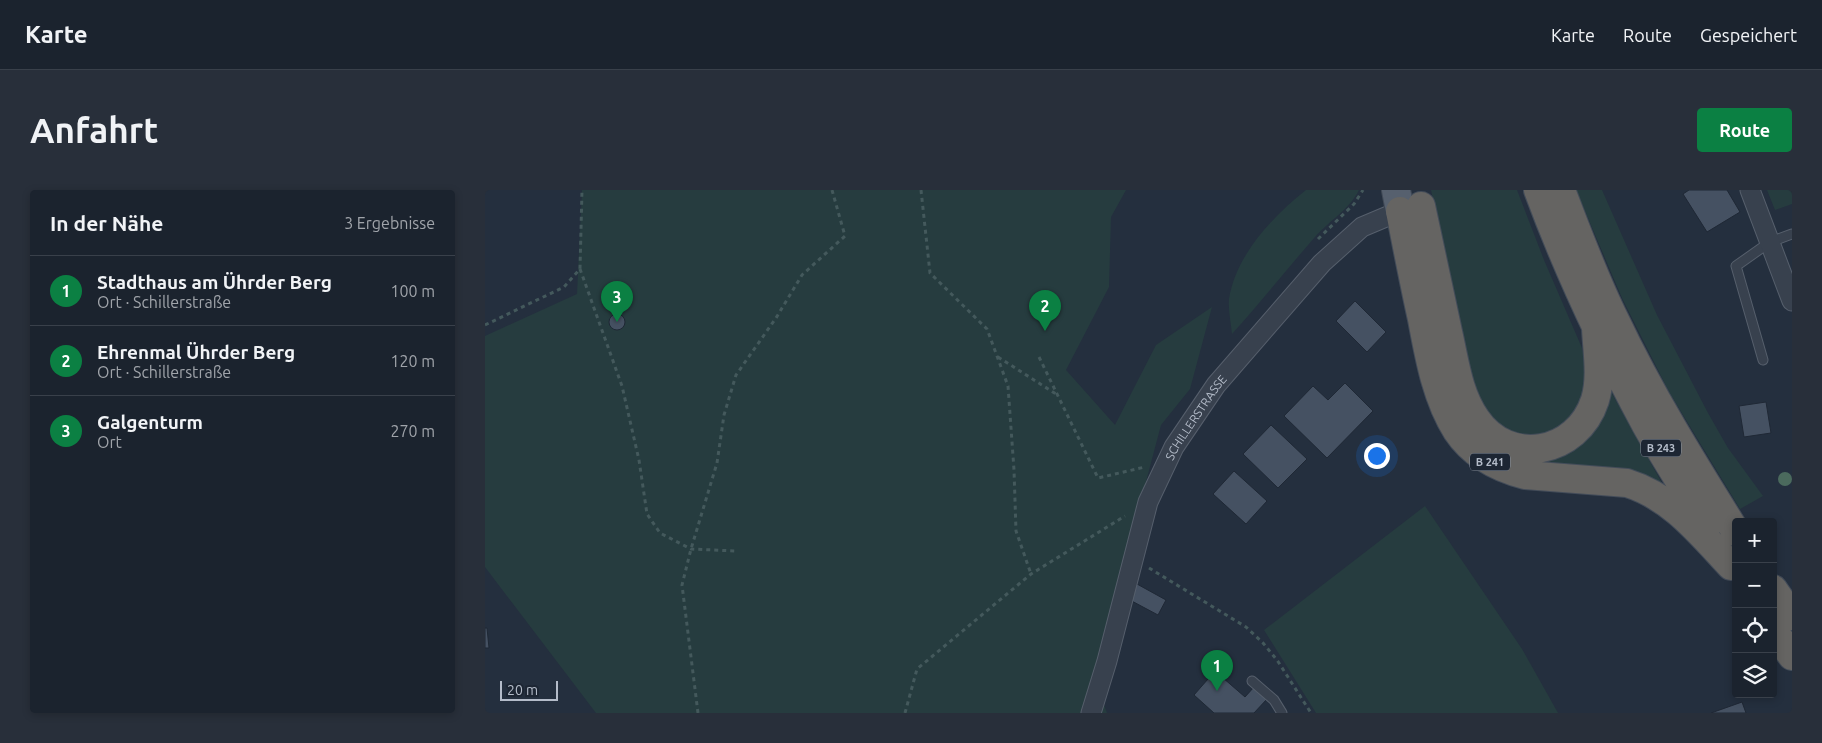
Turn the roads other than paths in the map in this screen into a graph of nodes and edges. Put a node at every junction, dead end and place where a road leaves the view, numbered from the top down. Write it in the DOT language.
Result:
graph roads {
  1 [pos="1538,190"];
  2 [pos="1561,190"];
  3 [pos="1750,190"];
  4 [pos="1409,199"];
  5 [pos="1792,234"];
  6 [pos="1770,242"];
  7 [pos="1792,301"];
  8 [pos="1596,328"];
  9 [pos="1763,360"];
  10 [pos="1732,526"];
  11 [pos="1732,568"];
  12 [pos="1732,569"];
  13 [pos="1777,594"];
  14 [pos="1792,616"];
  15 [pos="1777,635"];
  16 [pos="1792,656"];
  17 [pos="1253,681"];
  18 [pos="1091,713"];
  19 [pos="1282,713"];
  1 -- 8 [label="highway, B 243"];
  2 -- 10 [label="highway"];
  3 -- 6 [label="street"];
  4 -- 8 [label="highway"];
  4 -- 12 [label="highway, B 241"];
  4 -- 18 [label="street, SCHILLERSTRASSE"];
  5 -- 6 [label="lane"];
  6 -- 7 [label="street"];
  6 -- 9 [label="lane"];
  8 -- 11 [label="highway, B 243"];
  13 -- 14 [label="highway"];
  15 -- 16 [label="highway"];
  17 -- 19 [label="lane"];
}
